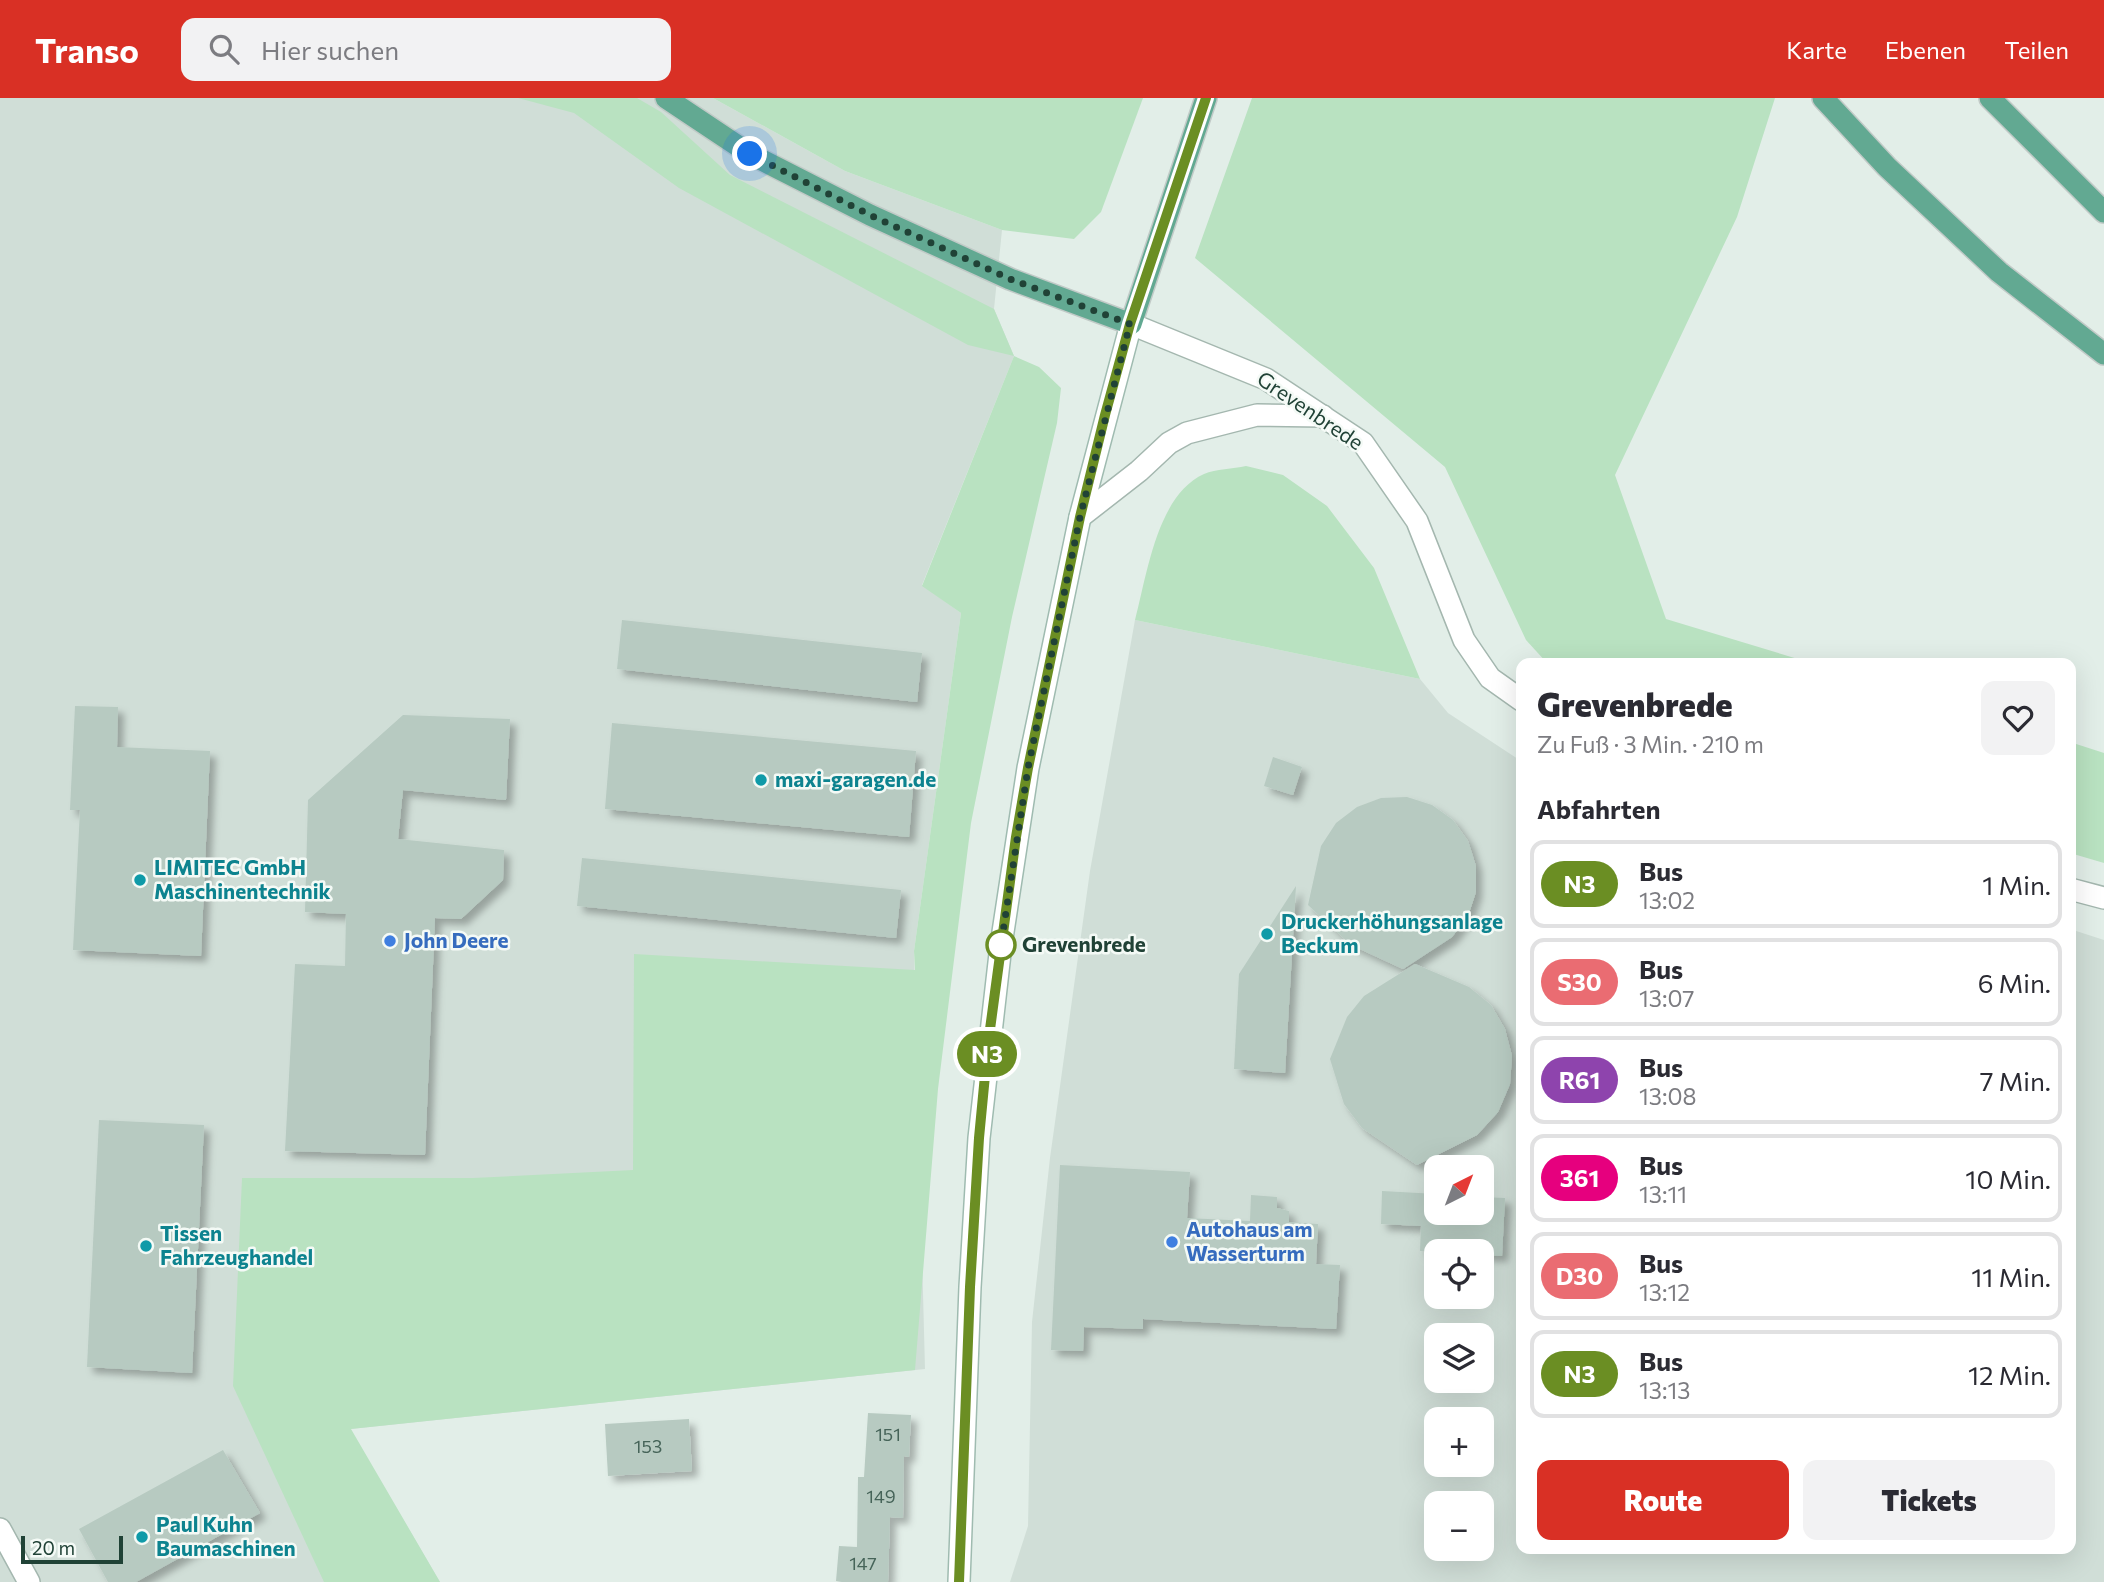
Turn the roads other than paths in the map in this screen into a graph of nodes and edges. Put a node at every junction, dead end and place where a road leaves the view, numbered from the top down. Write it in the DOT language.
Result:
graph roads {
  1 [pos="666,98"];
  2 [pos="1206,98"];
  3 [pos="1823,98"];
  4 [pos="1990,98"];
  5 [pos="2104,212"];
  6 [pos="1130,324"];
  7 [pos="2104,354"];
  8 [pos="1323,416"];
  9 [pos="1080,517"];
  10 [pos="1516,697"];
  11 [pos="2076,891"];
  12 [pos="2104,898"];
  13 [pos="0,1529"];
  14 [pos="29,1582"];
  15 [pos="959,1582"];
  1 -- 6 [label="main road"];
  2 -- 6 [label="main road"];
  3 -- 7 [label="main road"];
  4 -- 5 [label="main road"];
  6 -- 8 [label="main road, Grevenbrede"];
  6 -- 9 [label="main road"];
  8 -- 9 [label="main road"];
  8 -- 10 [label="main road, Grevenbrede"];
  9 -- 15 [label="main road"];
  11 -- 12 [label="main road"];
  13 -- 14 [label="main road"];
}
